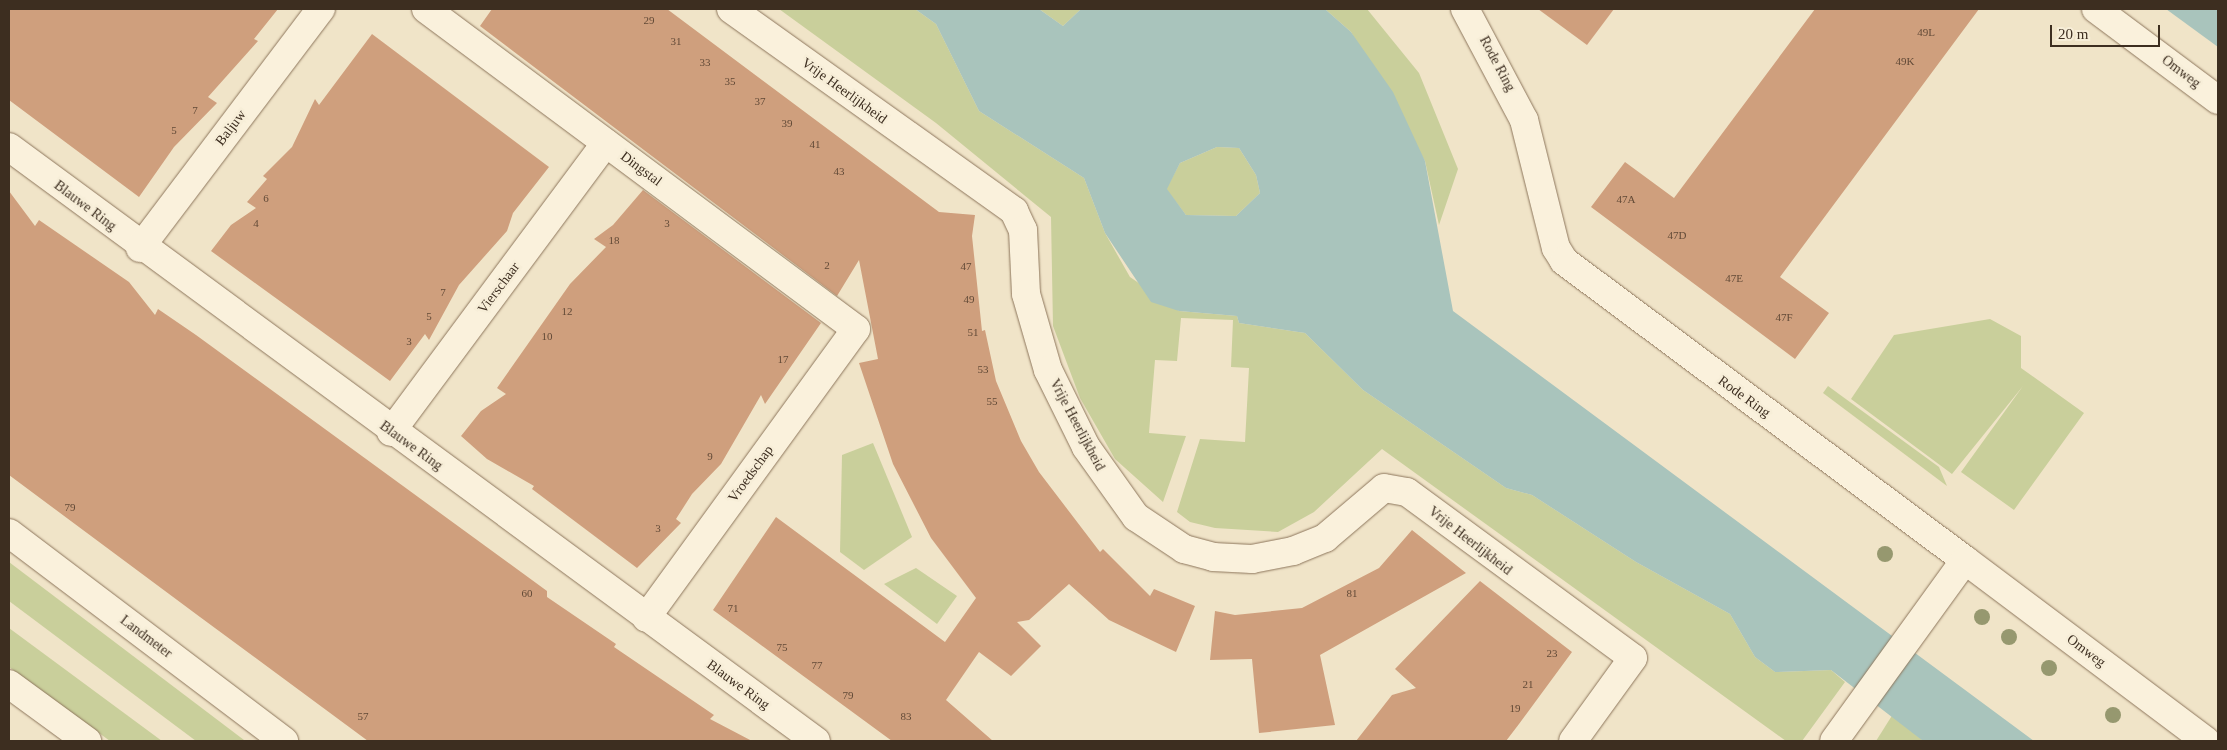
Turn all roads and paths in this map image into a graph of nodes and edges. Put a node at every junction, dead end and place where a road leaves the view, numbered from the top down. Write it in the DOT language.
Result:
graph roads {
  1 [pos="321,9"];
  2 [pos="426,9"];
  3 [pos="731,9"];
  4 [pos="1465,9"];
  5 [pos="2096,9"];
  6 [pos="2218,100"];
  7 [pos="606,143"];
  8 [pos="9,148"];
  9 [pos="140,248"];
  10 [pos="856,329"];
  11 [pos="391,432"];
  12 [pos="9,533"];
  13 [pos="1965,560"];
  14 [pos="646,618"];
  15 [pos="9,684"];
  16 [pos="274,738"];
  17 [pos="87,741"];
  18 [pos="816,741"];
  19 [pos="1573,741"];
  20 [pos="1834,741"];
  21 [pos="2206,741"];
  1 -- 9 [label="street, Baljuw"];
  2 -- 7 [label="street, Dingstal"];
  3 -- 19 [label="street, Vrije Heerlijkheid"];
  4 -- 13 [label="street, Rode Ring"];
  5 -- 6 [label="street, Omweg"];
  7 -- 10 [label="street, Dingstal"];
  7 -- 11 [label="street, Vierschaar"];
  8 -- 9 [label="street, Blauwe Ring"];
  9 -- 11 [label="street, Blauwe Ring"];
  10 -- 14 [label="street, Vroedschap"];
  11 -- 14 [label="street, Blauwe Ring"];
  12 -- 16 [label="street, Landmeter"];
  13 -- 20 [label="street"];
  13 -- 21 [label="street, Omweg"];
  14 -- 18 [label="street, Blauwe Ring"];
  15 -- 17 [label="street"];
}
